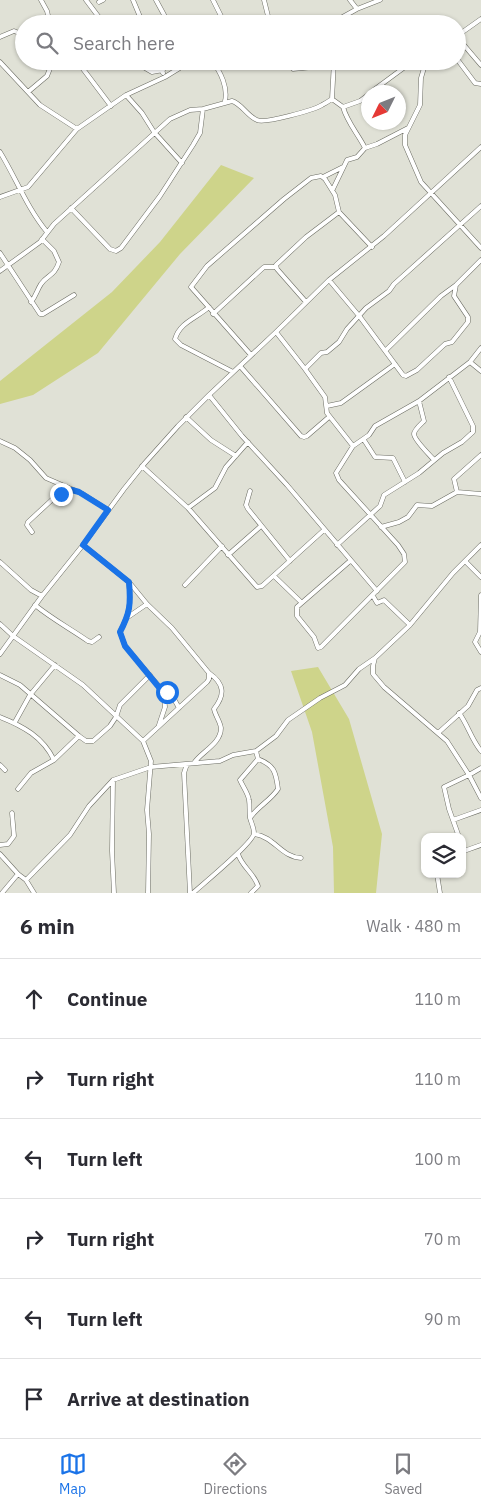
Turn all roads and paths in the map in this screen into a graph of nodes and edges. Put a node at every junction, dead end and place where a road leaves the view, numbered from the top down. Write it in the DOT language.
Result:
graph roads {
  1 [pos="41,0"];
  2 [pos="86,0"];
  3 [pos="134,0"];
  4 [pos="156,0"];
  5 [pos="213,0"];
  6 [pos="264,0"];
  7 [pos="350,0"];
  8 [pos="380,0"];
  9 [pos="357,9"];
  10 [pos="49,15"];
  11 [pos="97,15"];
  12 [pos="140,15"];
  13 [pos="165,15"];
  14 [pos="220,15"];
  15 [pos="268,15"];
  16 [pos="346,15"];
  17 [pos="481,20"];
  18 [pos="466,31"];
  19 [pos="15,32"];
  20 [pos="0,37"];
  21 [pos="466,48"];
  22 [pos="0,62"];
  23 [pos="481,65"];
  24 [pos="49,70"];
  25 [pos="84,70"];
  26 [pos="149,70"];
  27 [pos="163,70"];
  28 [pos="176,70"];
  29 [pos="217,70"];
  30 [pos="334,70"];
  31 [pos="402,70"];
  32 [pos="423,70"];
  33 [pos="465,70"];
  34 [pos="165,77"];
  35 [pos="481,84"];
  36 [pos="382,85"];
  37 [pos="28,92"];
  38 [pos="126,95"];
  39 [pos="332,99"];
  40 [pos="361,99"];
  41 [pos="225,102"];
  42 [pos="111,106"];
  43 [pos="342,107"];
  44 [pos="203,108"];
  45 [pos="410,127"];
  46 [pos="77,129"];
  47 [pos="154,132"];
  48 [pos="366,148"];
  49 [pos="479,149"];
  50 [pos="0,152"];
  51 [pos="481,154"];
  52 [pos="182,162"];
  53 [pos="344,166"];
  54 [pos="323,177"];
  55 [pos="22,189"];
  56 [pos="333,189"];
  57 [pos="431,194"];
  58 [pos="0,197"];
  59 [pos="481,206"];
  60 [pos="71,208"];
  61 [pos="339,212"];
  62 [pos="460,225"];
  63 [pos="46,232"];
  64 [pos="42,239"];
  65 [pos="372,247"];
  66 [pos="481,248"];
  67 [pos="0,253"];
  68 [pos="481,260"];
  69 [pos="8,264"];
  70 [pos="276,267"];
  71 [pos="0,271"];
  72 [pos="329,280"];
  73 [pos="456,285"];
  74 [pos="74,296"];
  75 [pos="31,302"];
  76 [pos="306,302"];
  77 [pos="209,308"];
  78 [pos="213,314"];
  79 [pos="360,317"];
  80 [pos="276,332"];
  81 [pos="481,348"];
  82 [pos="386,350"];
  83 [pos="251,355"];
  84 [pos="470,362"];
  85 [pos="395,364"];
  86 [pos="240,366"];
  87 [pos="305,368"];
  88 [pos="481,371"];
  89 [pos="233,372"];
  90 [pos="449,377"];
  91 [pos="208,395"];
  92 [pos="419,400"];
  93 [pos="326,406"];
  94 [pos="186,417"];
  95 [pos="329,417"];
  96 [pos="364,440"];
  97 [pos="0,441"];
  98 [pos="248,442"];
  99 [pos="353,446"];
  100 [pos="481,455"];
  101 [pos="236,456"];
  102 [pos="434,460"];
  103 [pos="142,466"];
  104 [pos="405,482"];
  105 [pos="72,490"];
  106 [pos="250,491"];
  107 [pos="456,492"];
  108 [pos="481,494"];
  109 [pos="188,508"];
  110 [pos="108,510"];
  111 [pos="370,515"];
  112 [pos="261,526"];
  113 [pos="381,527"];
  114 [pos="324,530"];
  115 [pos="32,532"];
  116 [pos="83,545"];
  117 [pos="337,545"];
  118 [pos="481,545"];
  119 [pos="222,546"];
  120 [pos="228,556"];
  121 [pos="290,561"];
  122 [pos="350,561"];
  123 [pos="465,561"];
  124 [pos="0,562"];
  125 [pos="274,576"];
  126 [pos="481,577"];
  127 [pos="129,582"];
  128 [pos="185,585"];
  129 [pos="377,591"];
  130 [pos="481,595"];
  131 [pos="42,596"];
  132 [pos="372,596"];
  133 [pos="301,602"];
  134 [pos="147,604"];
  135 [pos="35,605"];
  136 [pos="128,617"];
  137 [pos="0,624"];
  138 [pos="410,625"];
  139 [pos="13,636"];
  140 [pos="100,636"];
  141 [pos="481,652"];
  142 [pos="0,654"];
  143 [pos="375,658"];
  144 [pos="55,665"];
  145 [pos="209,673"];
  146 [pos="0,675"];
  147 [pos="150,675"];
  148 [pos="481,688"];
  149 [pos="162,691"];
  150 [pos="30,695"];
  151 [pos="179,708"];
  152 [pos="458,713"];
  153 [pos="0,716"];
  154 [pos="116,717"];
  155 [pos="15,722"];
  156 [pos="158,728"];
  157 [pos="438,733"];
  158 [pos="79,736"];
  159 [pos="143,741"];
  160 [pos="256,751"];
  161 [pos="481,751"];
  162 [pos="258,759"];
  163 [pos="54,760"];
  164 [pos="187,764"];
  165 [pos="194,764"];
  166 [pos="0,765"];
  167 [pos="151,767"];
  168 [pos="481,768"];
  169 [pos="5,770"];
  170 [pos="469,775"];
  171 [pos="113,780"];
  172 [pos="18,789"];
  173 [pos="481,798"];
  174 [pos="481,810"];
  175 [pos="12,812"];
  176 [pos="250,818"];
  177 [pos="454,820"];
  178 [pos="458,833"];
  179 [pos="254,834"];
  180 [pos="0,845"];
  181 [pos="481,846"];
  182 [pos="466,850"];
  183 [pos="0,854"];
  184 [pos="238,854"];
  185 [pos="301,858"];
  186 [pos="18,874"];
  187 [pos="438,878"];
  188 [pos="26,880"];
  189 [pos="2,893"];
  190 [pos="34,893"];
  191 [pos="114,893"];
  192 [pos="148,893"];
  193 [pos="192,893"];
  194 [pos="251,893"];
  195 [pos="440,893"];
  1 -- 10 [label="street"];
  2 -- 11 [label="street"];
  3 -- 12 [label="street"];
  4 -- 13 [label="street"];
  5 -- 14 [label="street"];
  6 -- 15 [label="street"];
  7 -- 9 [label="street"];
  8 -- 9 [label="street"];
  9 -- 16 [label="street"];
  17 -- 18 [label="street"];
  19 -- 20 [label="street"];
  21 -- 23 [label="street"];
  22 -- 37 [label="street"];
  24 -- 37 [label="street"];
  25 -- 42 [label="street"];
  26 -- 27 [label="street"];
  27 -- 34 [label="street"];
  28 -- 34 [label="street"];
  29 -- 41 [label="street"];
  30 -- 39 [label="street"];
  31 -- 36 [label="street"];
  32 -- 45 [label="street"];
  33 -- 35 [label="street"];
  34 -- 38 [label="street"];
  37 -- 46 [label="street"];
  38 -- 42 [label="street"];
  38 -- 47 [label="street"];
  39 -- 41 [label="street"];
  39 -- 43 [label="street"];
  40 -- 43 [label="street"];
  41 -- 44 [label="street"];
  42 -- 46 [label="street"];
  43 -- 48 [label="street"];
  44 -- 47 [label="street"];
  44 -- 52 [label="street"];
  45 -- 48 [label="street"];
  45 -- 57 [label="street"];
  46 -- 55 [label="street"];
  47 -- 52 [label="street"];
  47 -- 60 [label="street"];
  48 -- 53 [label="street"];
  49 -- 51 [label="street"];
  49 -- 57 [label="street"];
  50 -- 55 [label="street"];
  52 -- 60 [label="street"];
  53 -- 54 [label="street"];
  53 -- 56 [label="street"];
  54 -- 56 [label="street"];
  54 -- 77 [label="street"];
  55 -- 58 [label="street"];
  55 -- 63 [label="street"];
  56 -- 61 [label="street"];
  57 -- 62 [label="street"];
  57 -- 65 [label="street"];
  59 -- 62 [label="street"];
  60 -- 63 [label="street"];
  61 -- 65 [label="street"];
  61 -- 70 [label="street"];
  62 -- 66 [label="street"];
  62 -- 79 [label="street"];
  63 -- 64 [label="street"];
  64 -- 69 [label="street"];
  64 -- 75 [label="street"];
  65 -- 72 [label="street"];
  67 -- 69 [label="street"];
  68 -- 73 [label="street"];
  69 -- 71 [label="street"];
  69 -- 75 [label="street"];
  70 -- 76 [label="street"];
  70 -- 78 [label="street"];
  72 -- 76 [label="street"];
  72 -- 79 [label="street"];
  73 -- 82 [label="street"];
  73 -- 85 [label="street"];
  74 -- 75 [label="street"];
  76 -- 80 [label="street"];
  77 -- 78 [label="street"];
  77 -- 89 [label="street"];
  78 -- 83 [label="street"];
  79 -- 82 [label="street"];
  79 -- 87 [label="street"];
  80 -- 83 [label="street"];
  80 -- 87 [label="street"];
  81 -- 84 [label="street"];
  82 -- 85 [label="street"];
  83 -- 86 [label="street"];
  84 -- 88 [label="street"];
  84 -- 90 [label="street"];
  85 -- 93 [label="street"];
  86 -- 89 [label="street"];
  86 -- 95 [label="street"];
  87 -- 93 [label="street"];
  89 -- 91 [label="street"];
  90 -- 92 [label="street"];
  90 -- 102 [label="street"];
  91 -- 94 [label="street"];
  91 -- 98 [label="street"];
  92 -- 96 [label="street"];
  92 -- 102 [label="street"];
  93 -- 95 [label="street"];
  94 -- 101 [label="street"];
  94 -- 103 [label="street"];
  95 -- 99 [label="street"];
  96 -- 99 [label="street"];
  96 -- 104 [label="street"];
  97 -- 105 [label="street"];
  98 -- 101 [label="street"];
  98 -- 114 [label="street"];
  99 -- 111 [label="street"];
  100 -- 107 [label="street"];
  101 -- 109 [label="street"];
  102 -- 104 [label="street"];
  103 -- 109 [label="street"];
  103 -- 110 [label="street"];
  104 -- 111 [label="street"];
  105 -- 110 [label="street"];
  105 -- 115 [label="street"];
  106 -- 112 [label="street"];
  107 -- 108 [label="street"];
  107 -- 113 [label="street"];
  109 -- 119 [label="street"];
  110 -- 116 [label="street"];
  111 -- 113 [label="street"];
  111 -- 117 [label="street"];
  112 -- 120 [label="street"];
  112 -- 121 [label="street"];
  113 -- 129 [label="street"];
  114 -- 117 [label="street"];
  114 -- 121 [label="street"];
  116 -- 127 [label="street"];
  116 -- 131 [label="street"];
  117 -- 122 [label="street"];
  118 -- 123 [label="street"];
  119 -- 120 [label="street"];
  119 -- 128 [label="street"];
  120 -- 125 [label="street"];
  121 -- 125 [label="street"];
  122 -- 129 [label="street"];
  122 -- 133 [label="street"];
  123 -- 126 [label="street"];
  123 -- 138 [label="street"];
  124 -- 131 [label="street"];
  125 -- 133 [label="street"];
  127 -- 134 [label="street"];
  127 -- 136 [label="street"];
  129 -- 132 [label="street"];
  130 -- 141 [label="street"];
  131 -- 135 [label="street"];
  132 -- 133 [label="street"];
  132 -- 138 [label="street"];
  134 -- 136 [label="street"];
  134 -- 145 [label="street"];
  135 -- 139 [label="street"];
  135 -- 140 [label="street"];
  136 -- 147 [label="street"];
  137 -- 139 [label="street"];
  138 -- 143 [label="street"];
  139 -- 142 [label="street"];
  139 -- 144 [label="street"];
  143 -- 157 [label="street"];
  143 -- 160 [label="street"];
  144 -- 150 [label="street"];
  144 -- 154 [label="street"];
  145 -- 151 [label="street"];
  145 -- 165 [label="street"];
  146 -- 150 [label="street"];
  147 -- 149 [label="street"];
  147 -- 154 [label="street"];
  148 -- 152 [label="street"];
  149 -- 151 [label="street"];
  149 -- 156 [label="street"];
  150 -- 155 [label="street"];
  150 -- 158 [label="street"];
  151 -- 156 [label="street"];
  152 -- 157 [label="street"];
  152 -- 161 [label="street"];
  153 -- 155 [label="street"];
  154 -- 158 [label="street"];
  154 -- 159 [label="street"];
  155 -- 163 [label="street"];
  156 -- 159 [label="street"];
  157 -- 170 [label="street"];
  158 -- 163 [label="street"];
  159 -- 167 [label="street"];
  160 -- 162 [label="street"];
  160 -- 165 [label="street"];
  162 -- 176 [label="street"];
  162 -- 176 [label="street"];
  163 -- 172 [label="street"];
  164 -- 165 [label="street"];
  164 -- 167 [label="street"];
  164 -- 193 [label="street"];
  166 -- 169 [label="street"];
  167 -- 171 [label="street"];
  167 -- 192 [label="street"];
  168 -- 170 [label="street"];
  170 -- 173 [label="street"];
  170 -- 177 [label="street"];
  171 -- 188 [label="street"];
  171 -- 191 [label="street"];
  174 -- 177 [label="street"];
  175 -- 180 [label="street"];
  176 -- 179 [label="street"];
  177 -- 178 [label="street"];
  179 -- 184 [label="street"];
  179 -- 185 [label="street"];
  181 -- 182 [label="street"];
  183 -- 186 [label="street"];
  184 -- 193 [label="street"];
  184 -- 194 [label="street"];
  186 -- 188 [label="street"];
  186 -- 189 [label="street"];
  187 -- 195 [label="street"];
  188 -- 190 [label="street"];
}
